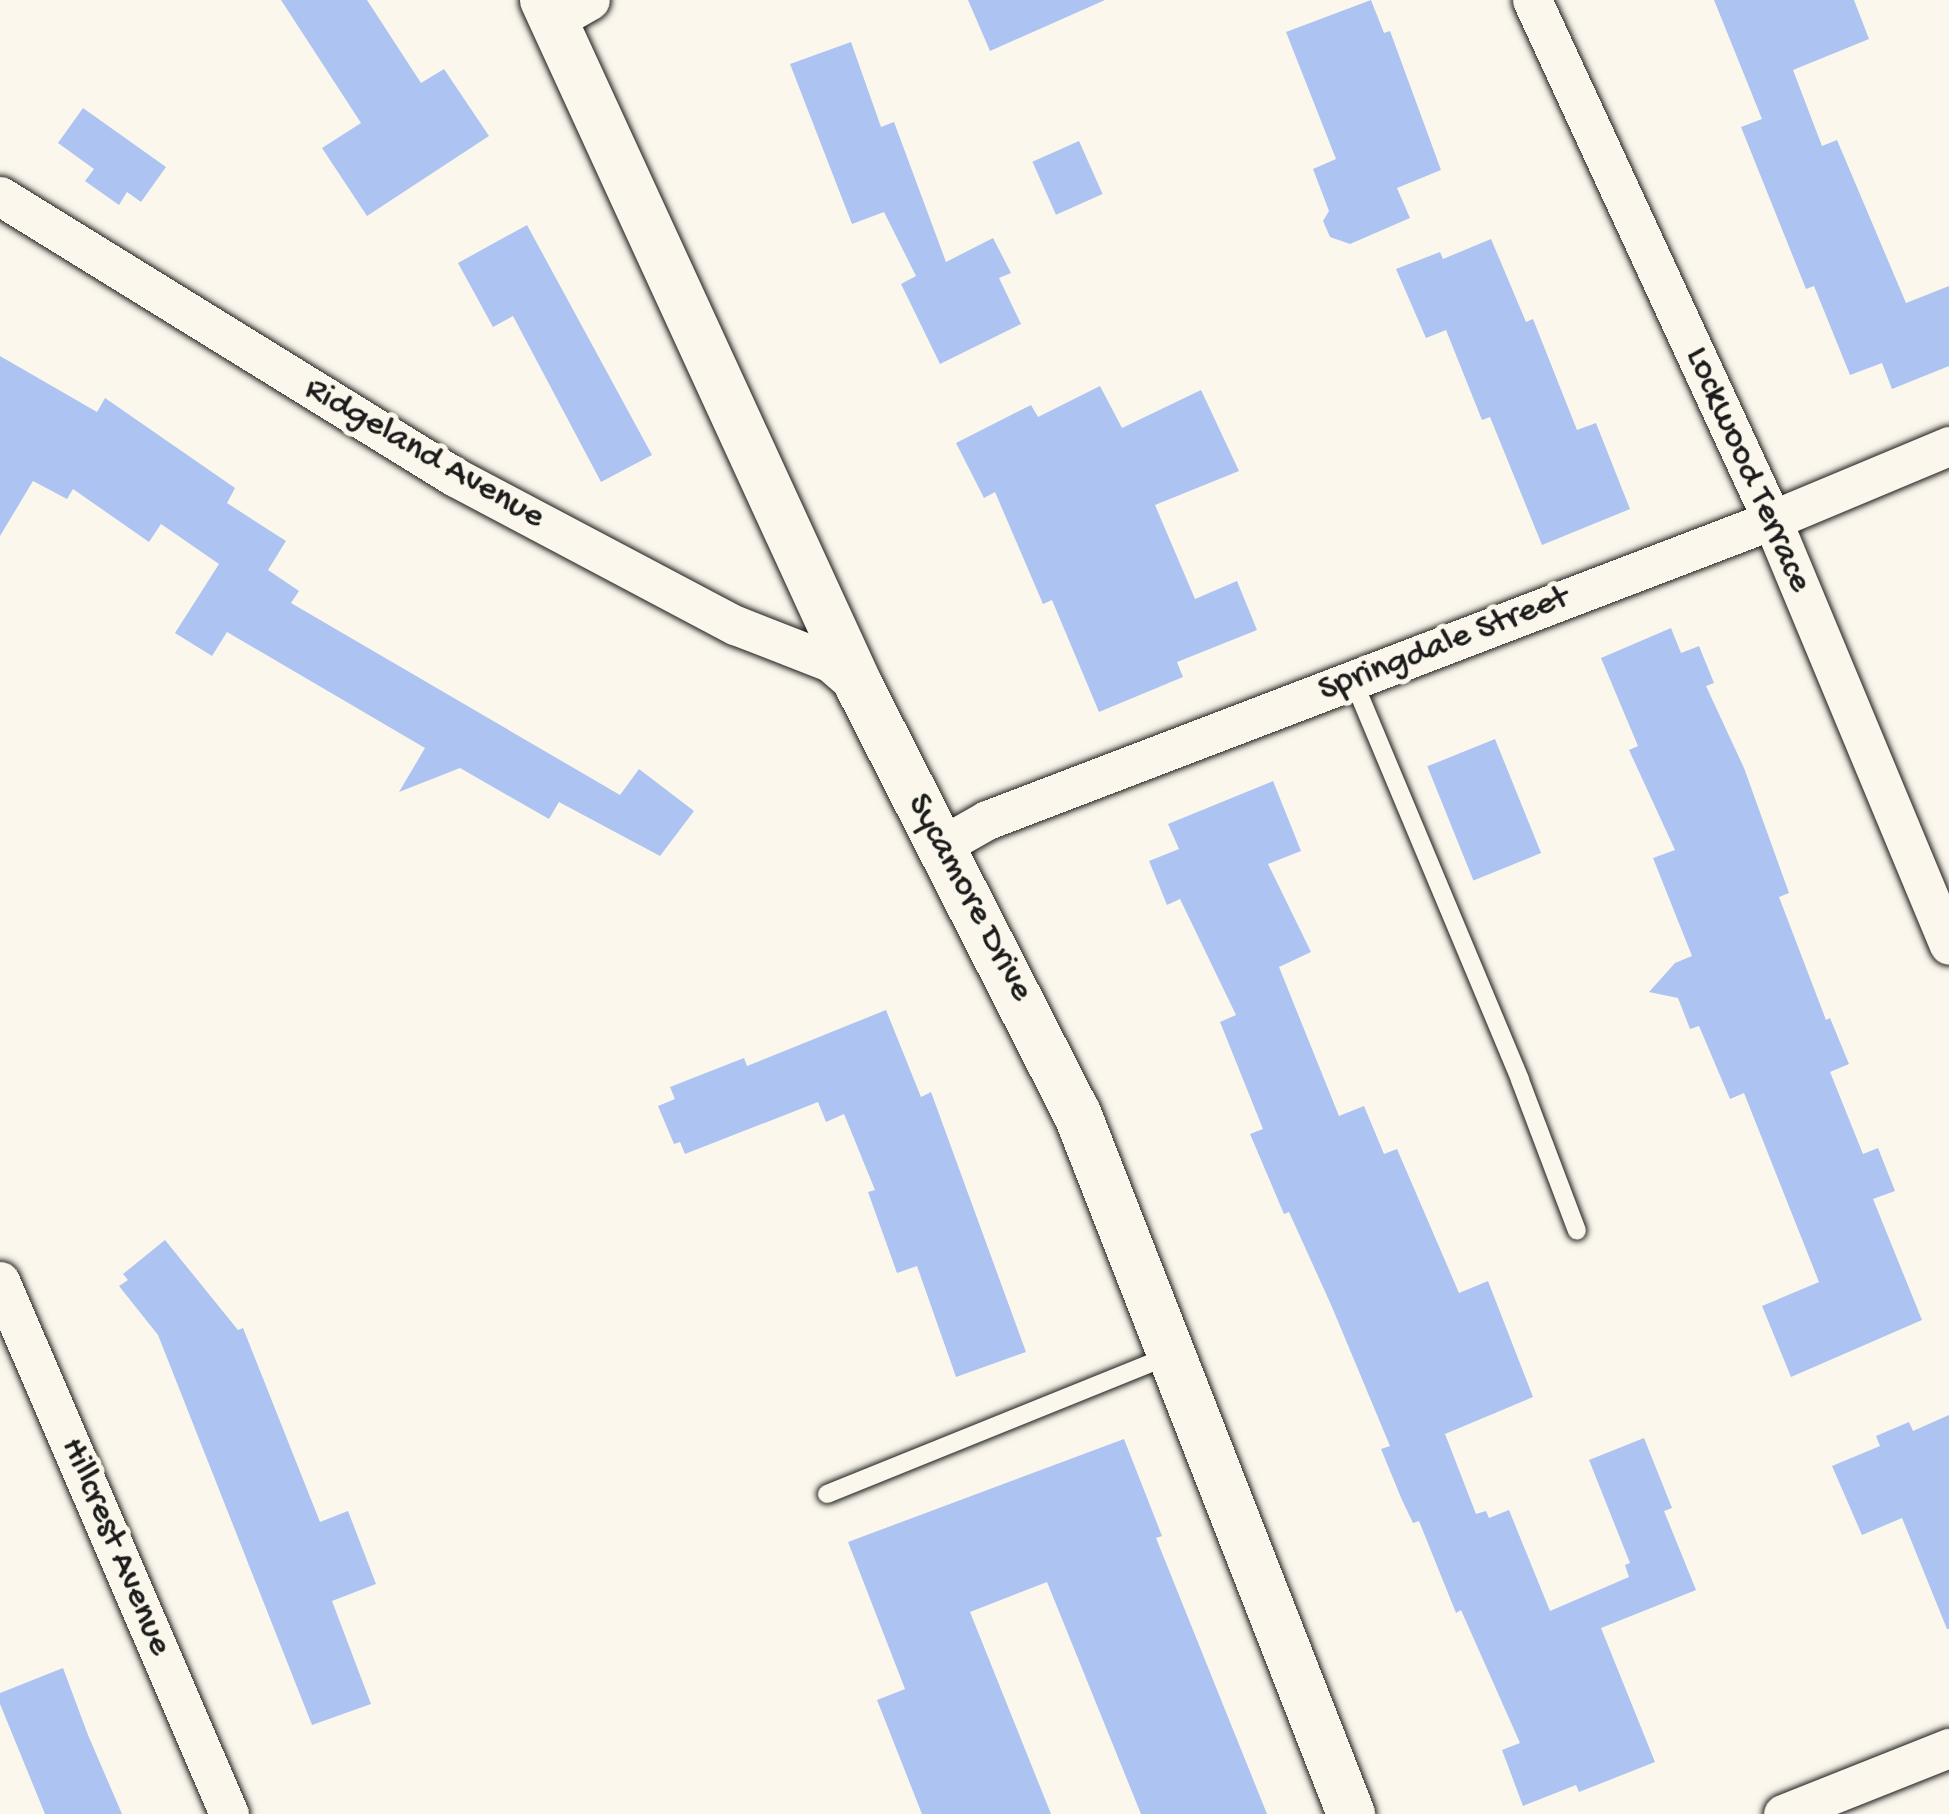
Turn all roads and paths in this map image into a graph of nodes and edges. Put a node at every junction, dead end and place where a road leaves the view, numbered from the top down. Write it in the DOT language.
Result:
graph roads {
  1 [pos="1532,0"];
  2 [pos="563,6"];
  3 [pos="0,196"];
  4 [pos="1949,446"];
  5 [pos="1772,520"];
  6 [pos="1353,680"];
  7 [pos="860,688"];
  8 [pos="941,846"];
  9 [pos="1949,945"];
  10 [pos="1577,1231"];
  11 [pos="0,1281"];
  12 [pos="1173,1354"];
  13 [pos="827,1494"];
  14 [pos="1949,1748"];
  15 [pos="229,1814"];
  16 [pos="1351,1814"];
  17 [pos="1783,1814"];
  1 -- 5 [label="street, Lockwood Terrace"];
  2 -- 7 [label="street, Sycamore Drive"];
  3 -- 7 [label="street, Ridgeland Avenue"];
  4 -- 5 [label="street, Springdale Street"];
  5 -- 6 [label="street, Springdale Street"];
  5 -- 9 [label="street, Lockwood Terrace"];
  6 -- 8 [label="street, Springdale Street"];
  6 -- 10 [label="lane"];
  7 -- 8 [label="street, Sycamore Drive"];
  8 -- 12 [label="street, Sycamore Drive"];
  11 -- 15 [label="street, Hillcrest Avenue"];
  12 -- 13 [label="lane"];
  12 -- 16 [label="street, Sycamore Drive"];
  14 -- 17 [label="street"];
}
